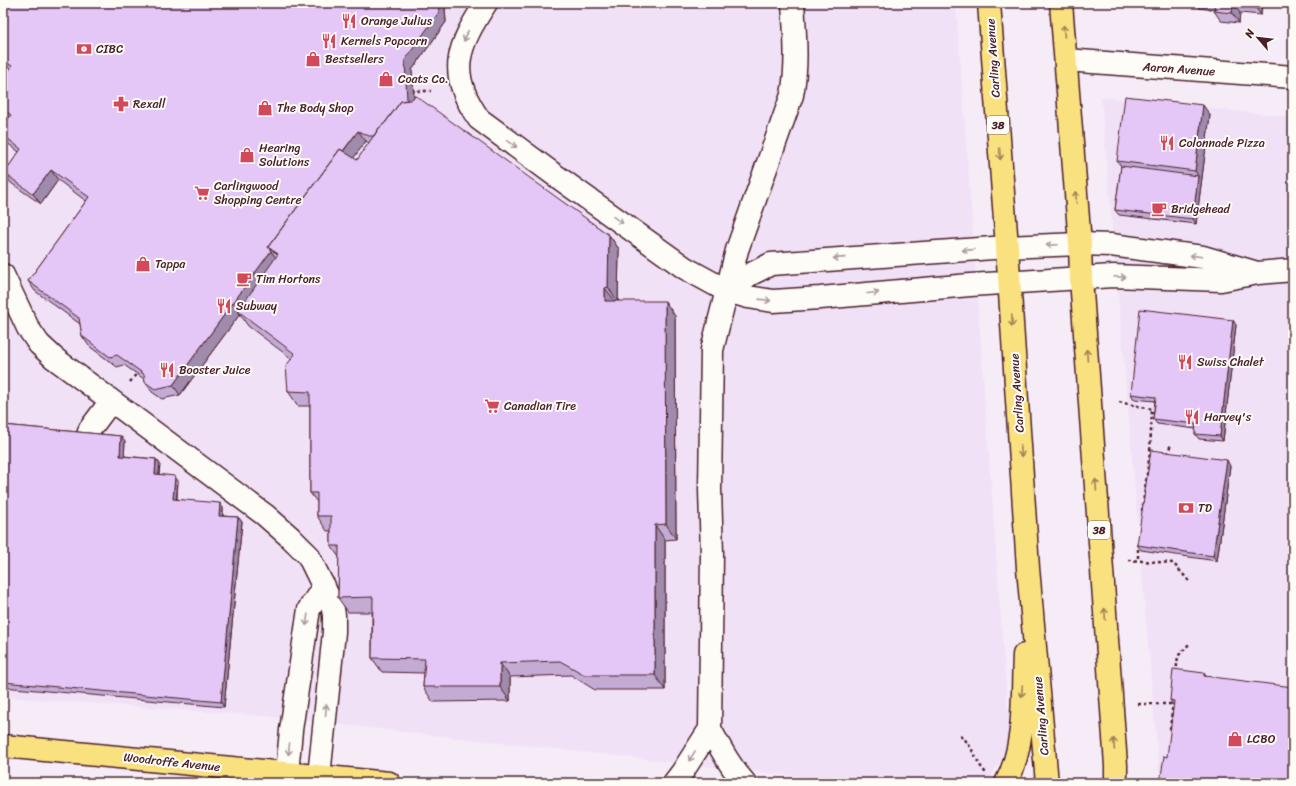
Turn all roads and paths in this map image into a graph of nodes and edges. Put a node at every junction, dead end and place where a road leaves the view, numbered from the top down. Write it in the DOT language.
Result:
graph roads {
  1 [pos="486,3"];
  2 [pos="793,3"];
  3 [pos="990,3"];
  4 [pos="1062,3"];
  5 [pos="1066,60"];
  6 [pos="1293,78"];
  7 [pos="431,91"];
  8 [pos="409,96"];
  9 [pos="1080,244"];
  10 [pos="1007,247"];
  11 [pos="1293,268"];
  12 [pos="1258,273"];
  13 [pos="1081,278"];
  14 [pos="1010,282"];
  15 [pos="4,283"];
  16 [pos="727,291"];
  17 [pos="139,370"];
  18 [pos="130,382"];
  19 [pos="111,401"];
  20 [pos="1118,402"];
  21 [pos="87,438"];
  22 [pos="1171,444"];
  23 [pos="1150,452"];
  24 [pos="1156,453"];
  25 [pos="1162,454"];
  26 [pos="1142,513"];
  27 [pos="1139,536"];
  28 [pos="1128,560"];
  29 [pos="1138,560"];
  30 [pos="1028,568"];
  31 [pos="1190,582"];
  32 [pos="324,586"];
  33 [pos="1190,643"];
  34 [pos="1176,675"];
  35 [pos="1173,696"];
  36 [pos="1138,704"];
  37 [pos="1173,704"];
  38 [pos="710,729"];
  39 [pos="960,736"];
  40 [pos="1170,736"];
  41 [pos="3,746"];
  42 [pos="287,774"];
  43 [pos="319,776"];
  44 [pos="998,780"];
  45 [pos="389,783"];
  46 [pos="674,783"];
  47 [pos="745,783"];
  48 [pos="1046,783"];
  49 [pos="1116,783"];
  1 -- 16 [label="street, one-way"];
  2 -- 16 [label="street"];
  3 -- 10 [label="main road, Carling Avenue / 38, one-way"];
  5 -- 4 [label="main road, 38, one-way"];
  5 -- 6 [label="street, Aaron Avenue"];
  9 -- 5 [label="main road, 38, one-way"];
  7 -- 8 [label="path"];
  9 -- 10 [label="street, one-way"];
  12 -- 9 [label="street, one-way"];
  9 -- 13 [label="main road, 38"];
  10 -- 14 [label="main road, Carling Avenue / 38"];
  10 -- 16 [label="street, one-way"];
  11 -- 12 [label="street"];
  13 -- 12 [label="street, one-way"];
  13 -- 14 [label="street"];
  49 -- 13 [label="main road, 38, one-way"];
  16 -- 14 [label="street, one-way"];
  14 -- 30 [label="main road, Carling Avenue / 38, one-way"];
  15 -- 19 [label="street"];
  16 -- 38 [label="street"];
  17 -- 18 [label="path"];
  19 -- 21 [label="street"];
  19 -- 32 [label="street"];
  20 -- 23 [label="path"];
  22 -- 25 [label="path"];
  23 -- 24 [label="path"];
  23 -- 26 [label="path"];
  27 -- 29 [label="path"];
  28 -- 29 [label="path"];
  29 -- 31 [label="path"];
  30 -- 44 [label="main road, one-way"];
  30 -- 48 [label="main road, Carling Avenue / 38"];
  32 -- 42 [label="street, one-way"];
  43 -- 32 [label="street, one-way"];
  33 -- 34 [label="path"];
  35 -- 37 [label="path"];
  36 -- 37 [label="path"];
  37 -- 40 [label="path"];
  38 -- 46 [label="street, one-way"];
  38 -- 47 [label="street"];
  39 -- 44 [label="path"];
  41 -- 42 [label="main road, Woodroffe Avenue"];
  42 -- 43 [label="main road, Woodroffe Avenue"];
  43 -- 45 [label="main road, Woodroffe Avenue"];
}
